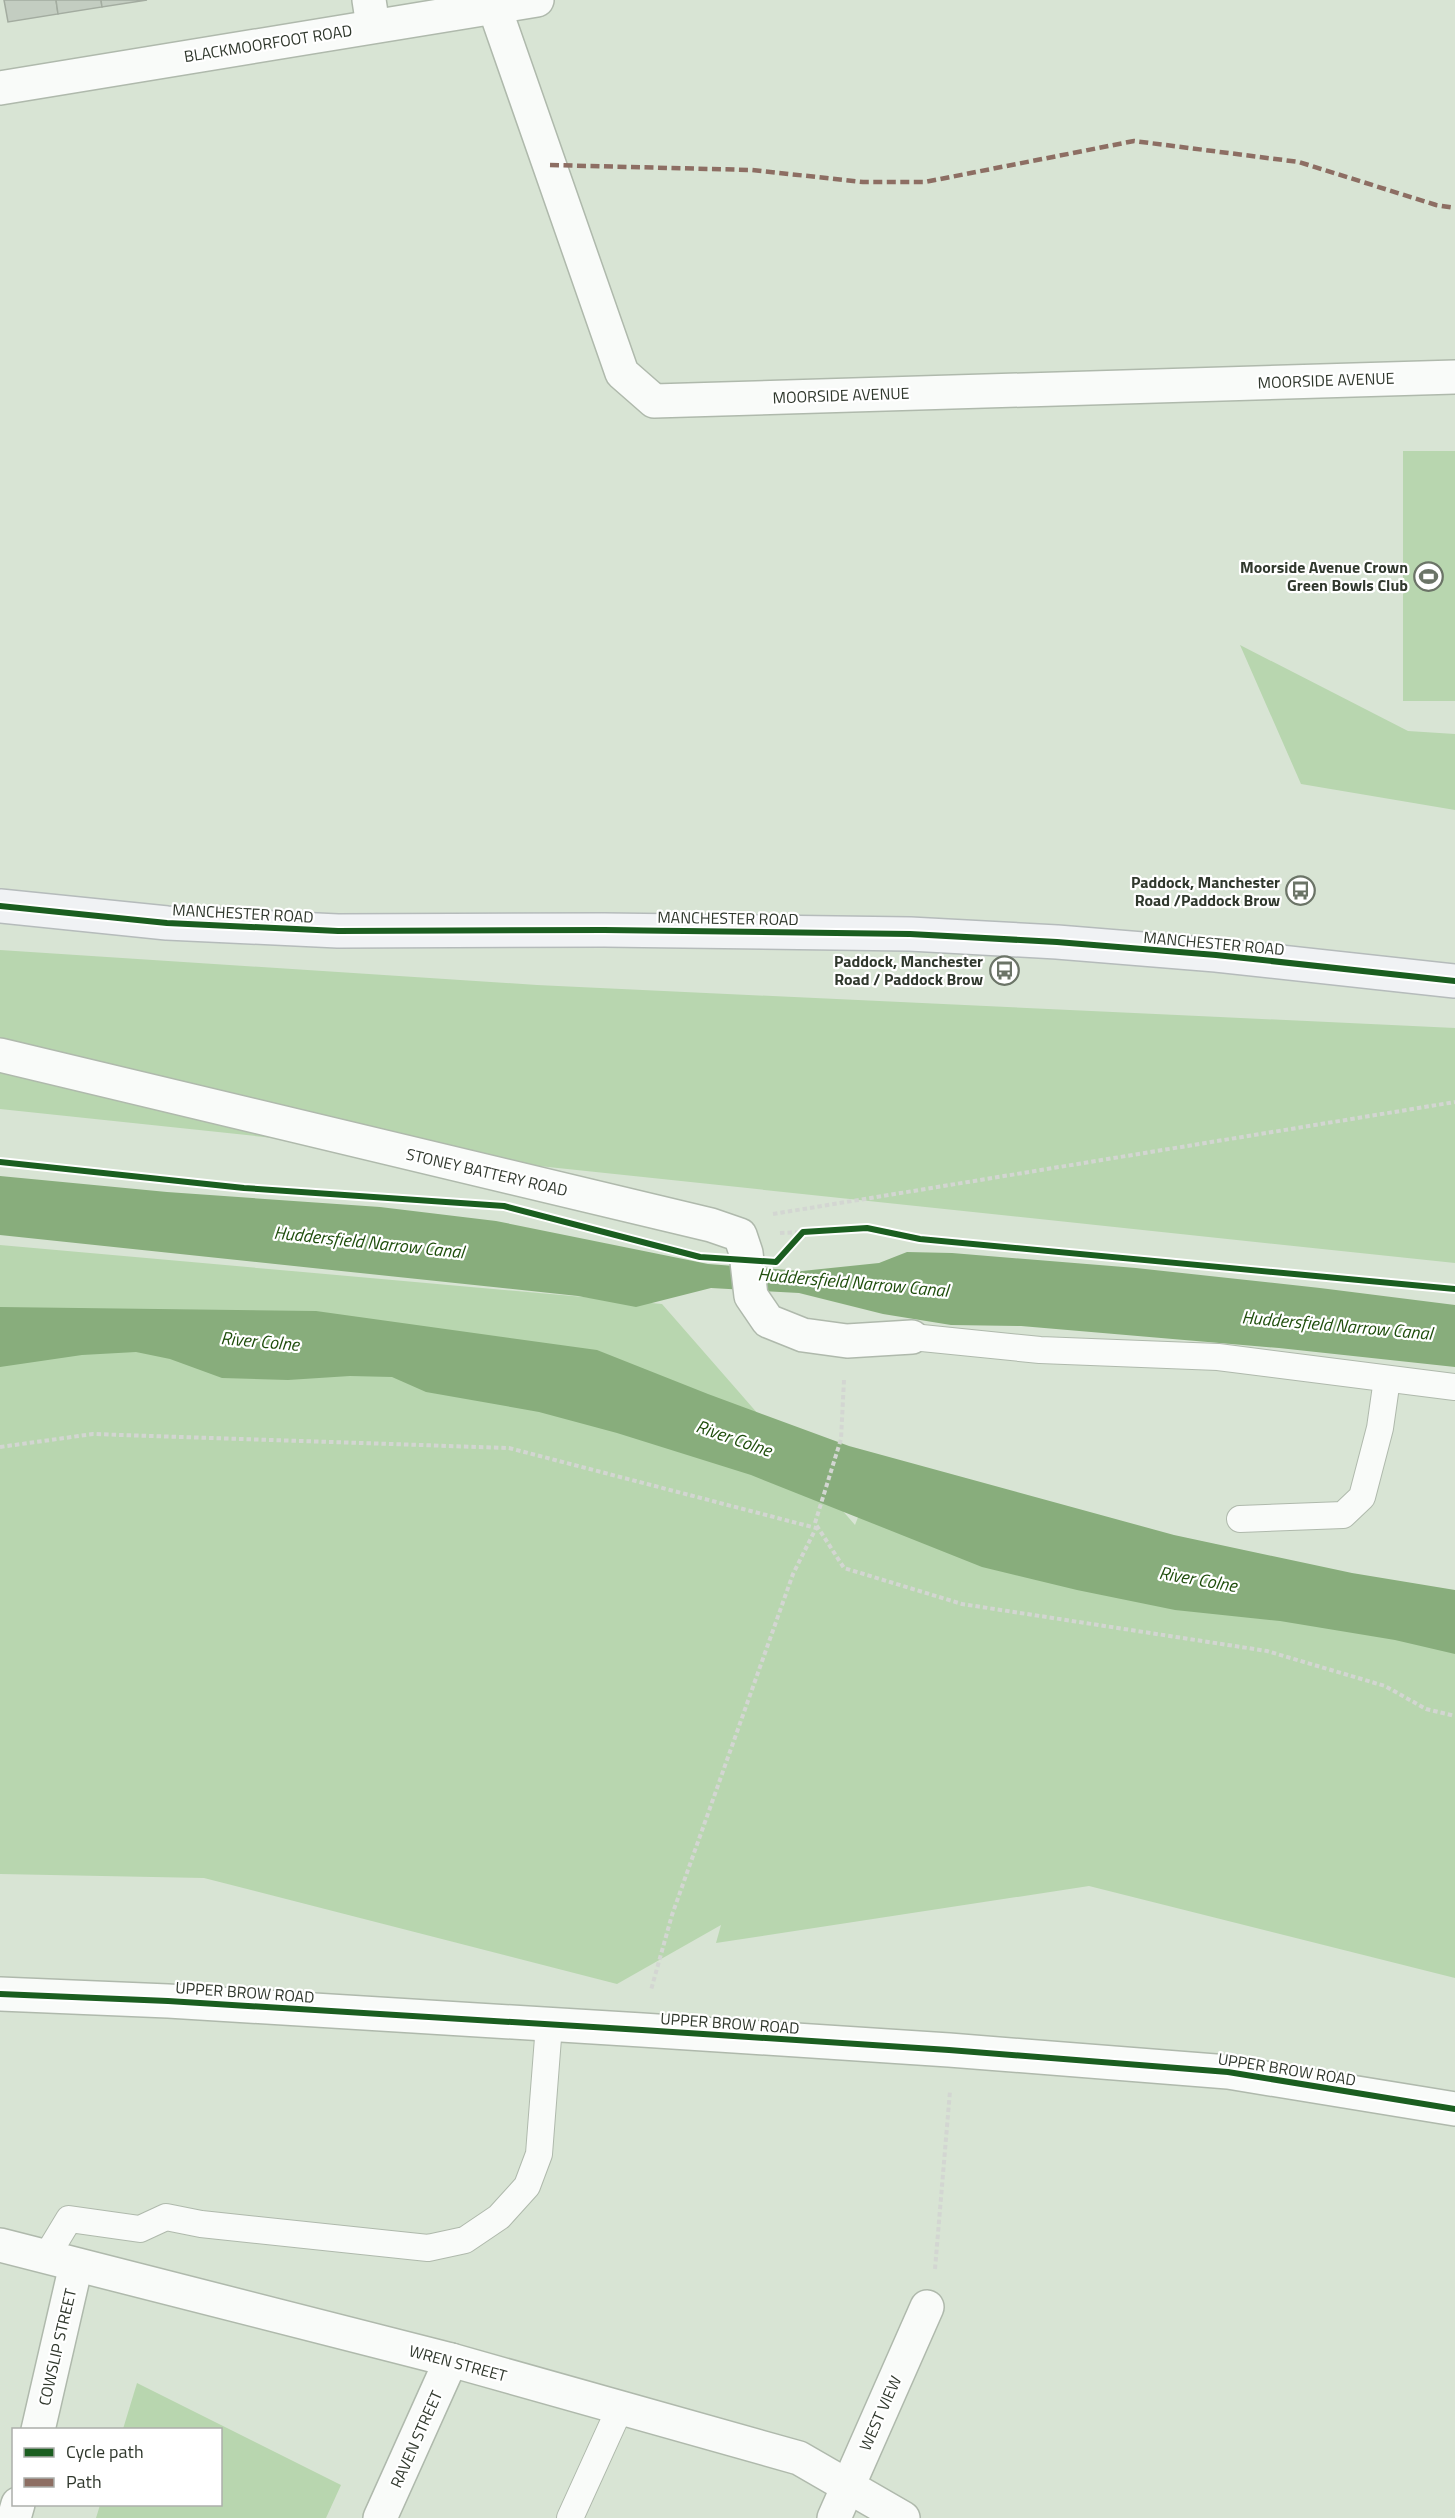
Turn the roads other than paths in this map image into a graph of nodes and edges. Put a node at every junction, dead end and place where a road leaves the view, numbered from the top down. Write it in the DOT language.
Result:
graph roads {
  1 [pos="537,0"];
  2 [pos="495,9"];
  3 [pos="371,13"];
  4 [pos="0,88"];
  5 [pos="1455,376"];
  6 [pos="0,906"];
  7 [pos="1455,981"];
  8 [pos="9,1064"];
  9 [pos="912,1337"];
  10 [pos="1388,1379"];
  11 [pos="1455,1387"];
  12 [pos="1240,1519"];
  13 [pos="0,1994"];
  14 [pos="549,2025"];
  15 [pos="1455,2109"];
  16 [pos="0,2245"];
  17 [pos="61,2260"];
  18 [pos="927,2307"];
  19 [pos="451,2360"];
  20 [pos="620,2408"];
  21 [pos="38,2428"];
  22 [pos="848,2487"];
  23 [pos="380,2518"];
  24 [pos="570,2518"];
  25 [pos="834,2518"];
  26 [pos="903,2518"];
  1 -- 2 [label="street, BLACKMOORFOOT ROAD"];
  2 -- 3 [label="street, BLACKMOORFOOT ROAD"];
  2 -- 5 [label="street, MOORSIDE AVENUE"];
  3 -- 4 [label="street, BLACKMOORFOOT ROAD"];
  6 -- 7 [label="main road, MANCHESTER ROAD"];
  8 -- 9 [label="street, STONEY BATTERY ROAD"];
  9 -- 10 [label="lane"];
  10 -- 11 [label="lane"];
  10 -- 12 [label="lane"];
  13 -- 14 [label="street, UPPER BROW ROAD"];
  14 -- 15 [label="street, UPPER BROW ROAD"];
  14 -- 17 [label="lane"];
  16 -- 17 [label="street, WREN STREET"];
  17 -- 19 [label="street, WREN STREET"];
  17 -- 21 [label="street, COWSLIP STREET"];
  18 -- 22 [label="street, WEST VIEW"];
  19 -- 20 [label="street, WREN STREET"];
  19 -- 23 [label="street, RAVEN STREET"];
  20 -- 22 [label="street, WREN STREET"];
  20 -- 24 [label="lane"];
  22 -- 25 [label="street, WEST VIEW"];
  22 -- 26 [label="street, WREN STREET"];
}
